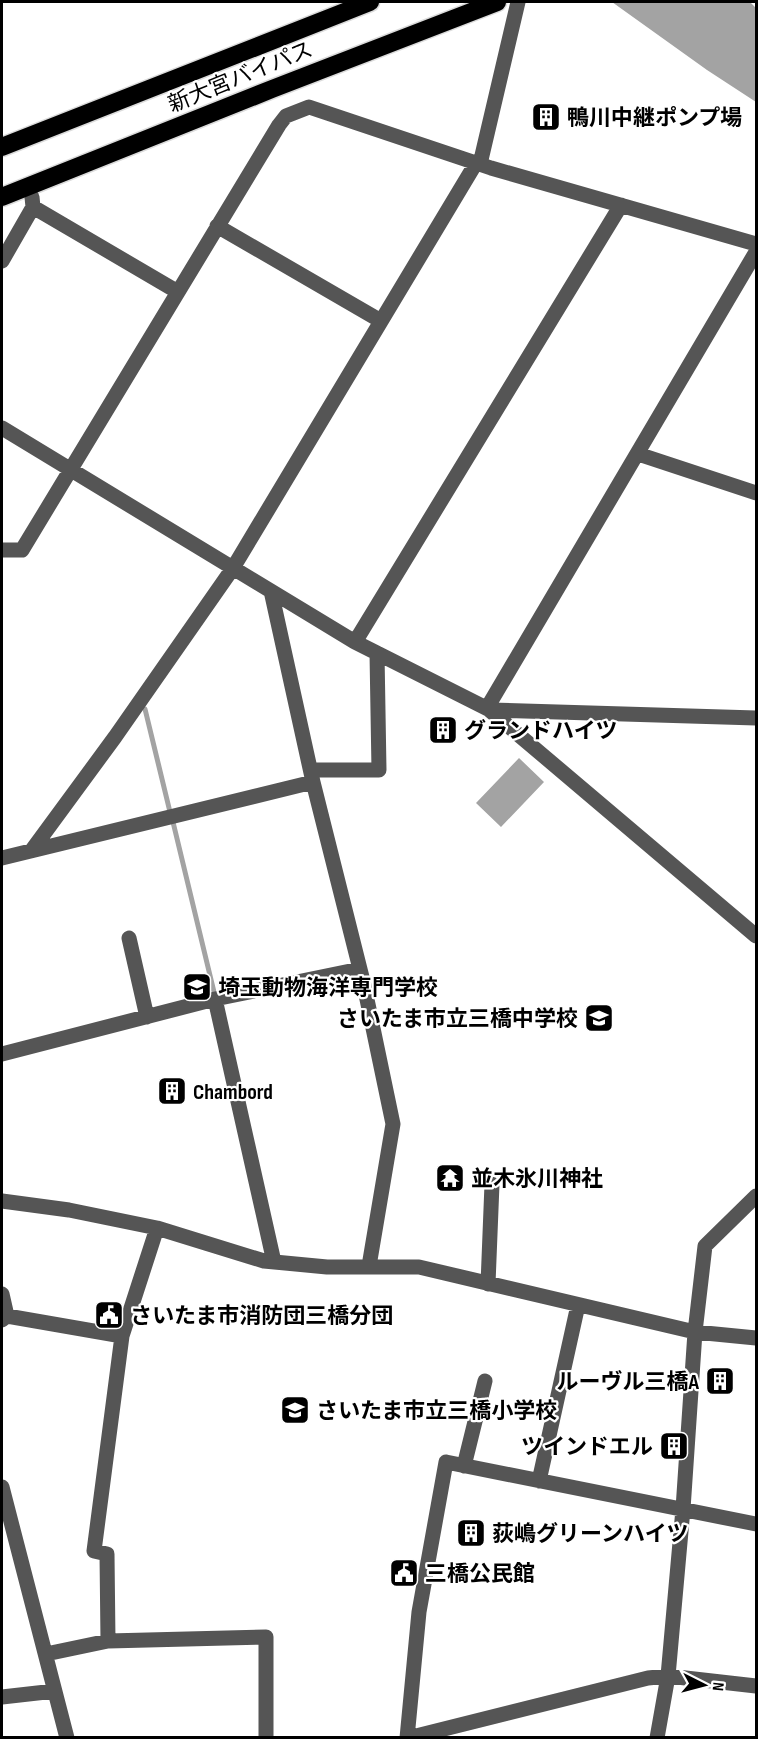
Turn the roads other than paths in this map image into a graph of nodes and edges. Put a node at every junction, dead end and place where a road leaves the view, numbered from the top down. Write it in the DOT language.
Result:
graph roads {
  1 [pos="370,2"];
  2 [pos="497,2"];
  3 [pos="518,2"];
  4 [pos="2,147"];
  5 [pos="478,163"];
  6 [pos="30,186"];
  7 [pos="2,197"];
  8 [pos="621,205"];
  9 [pos="33,207"];
  10 [pos="217,226"];
  11 [pos="756,244"];
  12 [pos="756,252"];
  13 [pos="2,261"];
  14 [pos="178,292"];
  15 [pos="381,321"];
  16 [pos="2,428"];
  17 [pos="638,454"];
  18 [pos="71,470"];
  19 [pos="756,493"];
  20 [pos="2,550"];
  21 [pos="233,568"];
  22 [pos="271,591"];
  23 [pos="355,642"];
  24 [pos="377,653"];
  25 [pos="488,708"];
  26 [pos="756,718"];
  27 [pos="312,776"];
  28 [pos="32,850"];
  29 [pos="2,858"];
  30 [pos="756,936"];
  31 [pos="129,938"];
  32 [pos="360,969"];
  33 [pos="215,999"];
  34 [pos="147,1017"];
  35 [pos="2,1054"];
  36 [pos="492,1184"];
  37 [pos="756,1196"];
  38 [pos="2,1201"];
  39 [pos="157,1228"];
  40 [pos="274,1262"];
  41 [pos="369,1266"];
  42 [pos="488,1284"];
  43 [pos="2,1294"];
  44 [pos="578,1305"];
  45 [pos="4,1318"];
  46 [pos="695,1332"];
  47 [pos="122,1336"];
  48 [pos="756,1338"];
  49 [pos="485,1382"];
  50 [pos="464,1466"];
  51 [pos="539,1480"];
  52 [pos="2,1490"];
  53 [pos="683,1509"];
  54 [pos="756,1524"];
  55 [pos="108,1641"];
  56 [pos="46,1654"];
  57 [pos="668,1676"];
  58 [pos="756,1686"];
  59 [pos="55,1691"];
  60 [pos="2,1697"];
  61 [pos="67,1737"];
  62 [pos="266,1737"];
  63 [pos="407,1737"];
  64 [pos="657,1737"];
  1 -- 4 [label="highway, 新大宮バイパス"];
  2 -- 6 [label="highway, 新大宮バイパス"];
  3 -- 5 [label="street"];
  5 -- 8 [label="street"];
  5 -- 10 [label="street"];
  5 -- 15 [label="street"];
  6 -- 7 [label="highway, 新大宮バイパス"];
  6 -- 9 [label="street"];
  8 -- 11 [label="street"];
  8 -- 23 [label="street"];
  9 -- 13 [label="street"];
  9 -- 14 [label="street"];
  10 -- 14 [label="street"];
  10 -- 15 [label="street"];
  12 -- 17 [label="street"];
  14 -- 18 [label="street"];
  15 -- 21 [label="street"];
  16 -- 18 [label="street"];
  17 -- 19 [label="street"];
  17 -- 25 [label="street"];
  18 -- 20 [label="street"];
  18 -- 21 [label="street"];
  21 -- 22 [label="street"];
  21 -- 28 [label="street"];
  22 -- 23 [label="street"];
  22 -- 27 [label="street"];
  23 -- 24 [label="street"];
  24 -- 25 [label="street"];
  24 -- 27 [label="street"];
  25 -- 26 [label="street"];
  25 -- 30 [label="street"];
  27 -- 28 [label="street"];
  27 -- 32 [label="street"];
  28 -- 29 [label="street"];
  31 -- 34 [label="street"];
  32 -- 33 [label="street"];
  32 -- 41 [label="street"];
  33 -- 34 [label="street"];
  33 -- 40 [label="street"];
  34 -- 35 [label="street"];
  36 -- 42 [label="street"];
  37 -- 46 [label="street"];
  38 -- 39 [label="street"];
  39 -- 40 [label="street"];
  39 -- 47 [label="street"];
  40 -- 41 [label="street"];
  41 -- 42 [label="street"];
  42 -- 44 [label="street"];
  43 -- 45 [label="street"];
  44 -- 46 [label="street"];
  44 -- 51 [label="street"];
  45 -- 47 [label="street"];
  46 -- 48 [label="street"];
  46 -- 53 [label="street"];
  47 -- 55 [label="street"];
  49 -- 50 [label="street"];
  50 -- 51 [label="street"];
  50 -- 63 [label="street"];
  51 -- 53 [label="street"];
  52 -- 56 [label="street"];
  53 -- 54 [label="street"];
  53 -- 57 [label="street"];
  55 -- 56 [label="street"];
  55 -- 62 [label="street"];
  56 -- 59 [label="street"];
  57 -- 58 [label="street"];
  57 -- 63 [label="street"];
  57 -- 64 [label="street"];
  59 -- 60 [label="street"];
  59 -- 61 [label="street"];
}
